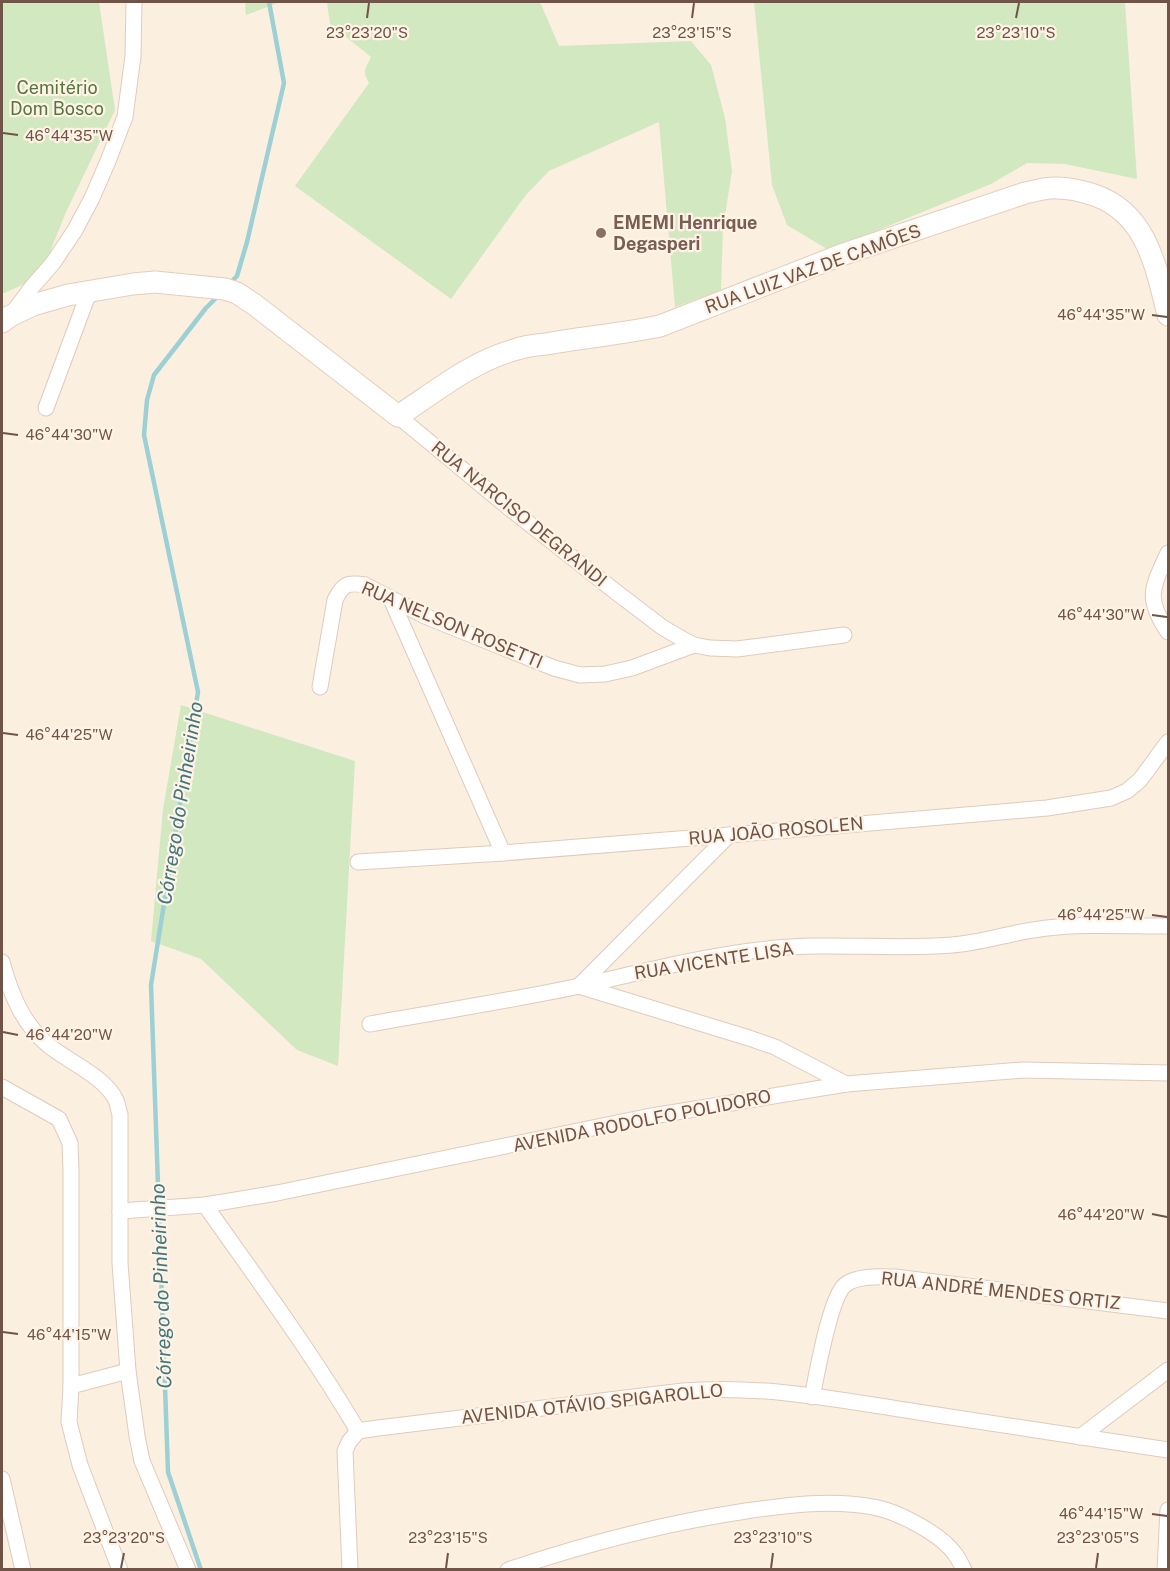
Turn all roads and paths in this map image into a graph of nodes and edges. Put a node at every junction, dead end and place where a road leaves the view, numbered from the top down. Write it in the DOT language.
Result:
graph roads {
  1 [pos="134,2"];
  2 [pos="89,292"];
  3 [pos="1168,315"];
  4 [pos="6,319"];
  5 [pos="46,408"];
  6 [pos="398,416"];
  7 [pos="1168,553"];
  8 [pos="391,599"];
  9 [pos="1168,632"];
  10 [pos="844,635"];
  11 [pos="694,645"];
  12 [pos="320,687"];
  13 [pos="1168,742"];
  14 [pos="729,836"];
  15 [pos="503,853"];
  16 [pos="358,862"];
  17 [pos="1168,926"];
  18 [pos="2,962"];
  19 [pos="579,986"];
  20 [pos="370,1024"];
  21 [pos="1168,1073"];
  22 [pos="846,1084"];
  23 [pos="2,1087"];
  24 [pos="205,1205"];
  25 [pos="120,1211"];
  26 [pos="1168,1311"];
  27 [pos="1168,1370"];
  28 [pos="128,1371"];
  29 [pos="71,1386"];
  30 [pos="812,1396"];
  31 [pos="358,1431"];
  32 [pos="1080,1437"];
  33 [pos="1168,1450"];
  34 [pos="2,1479"];
  35 [pos="1168,1510"];
  36 [pos="23,1569"];
  37 [pos="120,1569"];
  38 [pos="188,1569"];
  39 [pos="351,1569"];
  40 [pos="508,1569"];
  41 [pos="964,1569"];
  42 [pos="1165,1569"];
  1 -- 4 [label="street"];
  2 -- 4 [label="main road"];
  2 -- 5 [label="street"];
  2 -- 6 [label="main road, RUA NARCISO DEGRANDI"];
  3 -- 6 [label="main road, RUA LUIZ VAZ DE CAMÕES"];
  6 -- 11 [label="street, RUA NARCISO DEGRANDI"];
  7 -- 9 [label="street"];
  8 -- 11 [label="street, RUA NELSON ROSETTI"];
  8 -- 12 [label="street, RUA NELSON ROSETTI"];
  8 -- 15 [label="street"];
  10 -- 11 [label="street, RUA NARCISO DEGRANDI"];
  13 -- 14 [label="street, RUA JOÃO ROSOLEN"];
  14 -- 15 [label="street, RUA JOÃO ROSOLEN"];
  14 -- 19 [label="street"];
  15 -- 16 [label="street, RUA JOÃO ROSOLEN"];
  17 -- 19 [label="street, RUA VICENTE LISA"];
  18 -- 25 [label="street"];
  19 -- 20 [label="street, RUA VICENTE LISA"];
  19 -- 22 [label="street"];
  21 -- 22 [label="street, AVENIDA RODOLFO POLIDORO"];
  22 -- 24 [label="street, AVENIDA RODOLFO POLIDORO"];
  23 -- 29 [label="street"];
  24 -- 25 [label="street, AVENIDA RODOLFO POLIDORO"];
  24 -- 31 [label="street"];
  25 -- 28 [label="street"];
  26 -- 30 [label="street, RUA ANDRÉ MENDES ORTIZ"];
  27 -- 32 [label="street"];
  28 -- 29 [label="street"];
  28 -- 38 [label="street"];
  29 -- 37 [label="street"];
  30 -- 31 [label="street, AVENIDA OTÁVIO SPIGAROLLO"];
  30 -- 32 [label="street, AVENIDA OTÁVIO SPIGAROLLO"];
  31 -- 39 [label="street"];
  32 -- 33 [label="street, AVENIDA OTÁVIO SPIGAROLLO"];
  34 -- 36 [label="street"];
  35 -- 42 [label="street"];
  40 -- 41 [label="street"];
}
